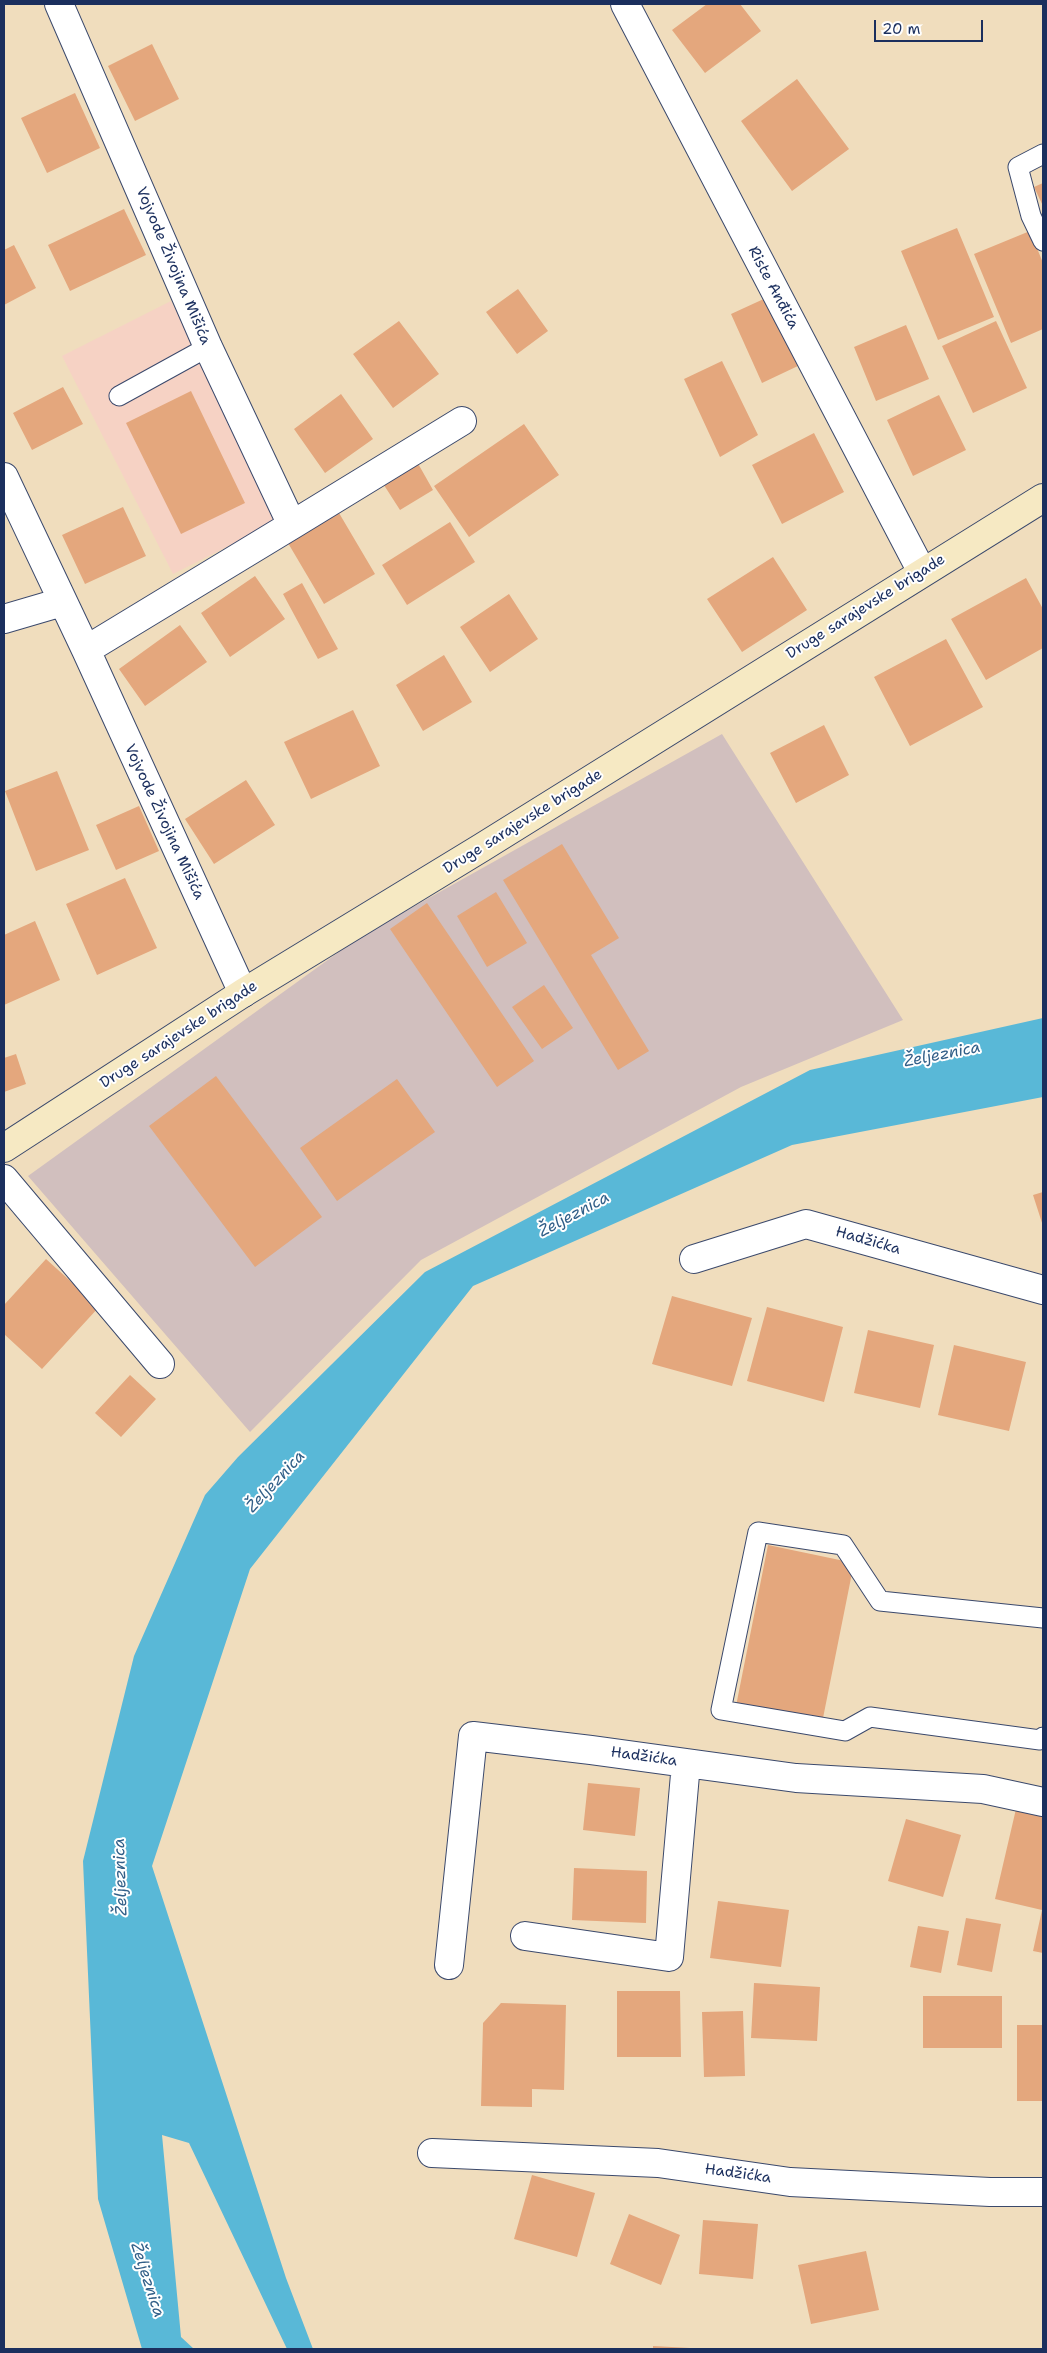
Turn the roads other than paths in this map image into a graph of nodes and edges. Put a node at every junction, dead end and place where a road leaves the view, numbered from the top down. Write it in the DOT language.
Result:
graph roads {
  1 [pos="59,4"];
  2 [pos="625,4"];
  3 [pos="1043,154"];
  4 [pos="1043,241"];
  5 [pos="208,347"];
  6 [pos="119,396"];
  7 [pos="462,421"];
  8 [pos="4,477"];
  9 [pos="1043,498"];
  10 [pos="292,525"];
  11 [pos="922,572"];
  12 [pos="62,602"];
  13 [pos="4,619"];
  14 [pos="86,650"];
  15 [pos="243,993"];
  16 [pos="4,1148"];
  17 [pos="4,1179"];
  18 [pos="694,1259"];
  19 [pos="1043,1290"];
  20 [pos="160,1364"];
  21 [pos="1043,1618"];
  22 [pos="1043,1738"];
  23 [pos="686,1763"];
  24 [pos="1043,1802"];
  25 [pos="525,1936"];
  26 [pos="449,1965"];
  27 [pos="432,2154"];
  28 [pos="1043,2192"];
  1 -- 5 [label="street, Vojvode Živojina Mišića"];
  2 -- 11 [label="street, Riste Anđića"];
  3 -- 4 [label="lane"];
  5 -- 6 [label="lane"];
  5 -- 10 [label="street, Vojvode Živojina Mišića"];
  7 -- 10 [label="street"];
  8 -- 12 [label="street, Vojvode Živojina Mišića"];
  9 -- 11 [label="main road, Druge sarajevske brigade"];
  10 -- 14 [label="street"];
  11 -- 15 [label="main road, Druge sarajevske brigade"];
  12 -- 13 [label="street"];
  12 -- 14 [label="street, Vojvode Živojina Mišića"];
  14 -- 15 [label="street, Vojvode Živojina Mišića"];
  15 -- 16 [label="main road, Druge sarajevske brigade"];
  17 -- 20 [label="street"];
  18 -- 19 [label="street, Hadžićka"];
  21 -- 22 [label="lane"];
  23 -- 24 [label="street, Hadžićka"];
  23 -- 25 [label="street"];
  23 -- 26 [label="street, Hadžićka"];
  27 -- 28 [label="street, Hadžićka"];
}
